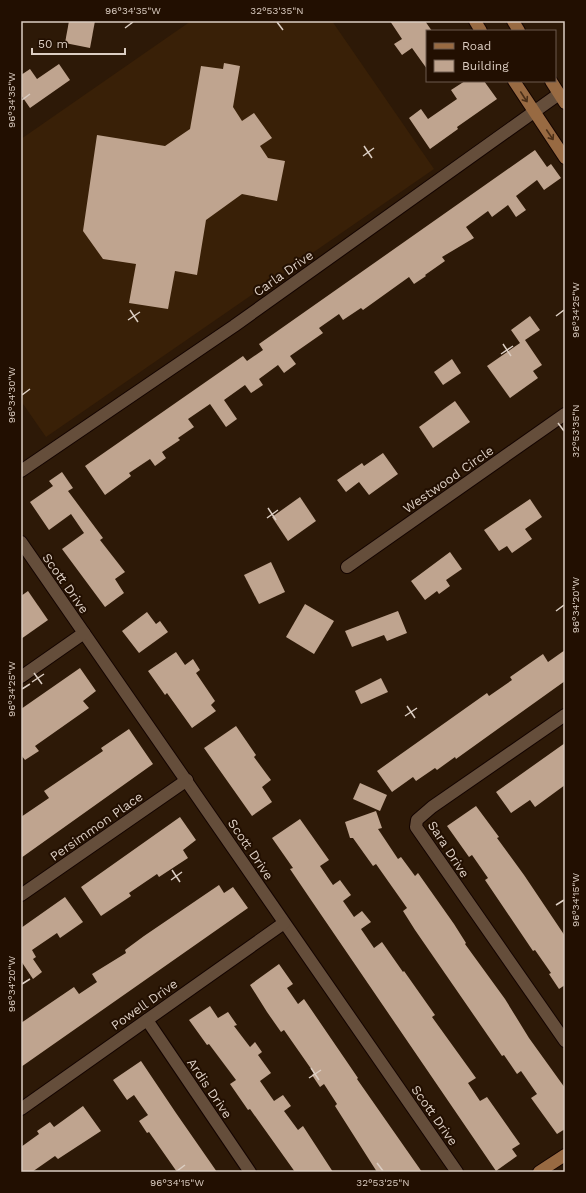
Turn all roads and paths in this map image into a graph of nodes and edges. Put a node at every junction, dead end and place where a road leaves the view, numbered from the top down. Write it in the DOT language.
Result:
graph roads {
  1 [pos="475,21"];
  2 [pos="513,21"];
  3 [pos="480,30"];
  4 [pos="518,30"];
  5 [pos="515,82"];
  6 [pos="551,82"];
  7 [pos="562,99"];
  8 [pos="534,112"];
  9 [pos="565,158"];
  10 [pos="565,414"];
  11 [pos="21,471"];
  12 [pos="21,542"];
  13 [pos="348,567"];
  14 [pos="84,633"];
  15 [pos="21,677"];
  16 [pos="565,715"];
  17 [pos="187,780"];
  18 [pos="21,895"];
  19 [pos="284,923"];
  20 [pos="146,1020"];
  21 [pos="565,1041"];
  22 [pos="21,1109"];
  23 [pos="565,1155"];
  24 [pos="250,1172"];
  25 [pos="457,1172"];
  26 [pos="539,1172"];
  1 -- 3 [label="main road"];
  2 -- 4 [label="main road"];
  5 -- 8 [label="main road, one-way"];
  6 -- 7 [label="main road"];
  7 -- 8 [label="street, Carla Drive"];
  8 -- 9 [label="main road, one-way"];
  8 -- 11 [label="street, Carla Drive"];
  10 -- 13 [label="street, Westwood Circle"];
  12 -- 14 [label="street, Scott Drive"];
  14 -- 15 [label="street"];
  14 -- 17 [label="street, Scott Drive"];
  16 -- 21 [label="street, Sara Drive"];
  17 -- 18 [label="street, Persimmon Place"];
  17 -- 19 [label="street, Scott Drive"];
  19 -- 20 [label="street, Powell Drive"];
  19 -- 25 [label="street, Scott Drive"];
  20 -- 22 [label="street, Powell Drive"];
  20 -- 24 [label="street, Ardis Drive"];
  23 -- 26 [label="main road"];
}
